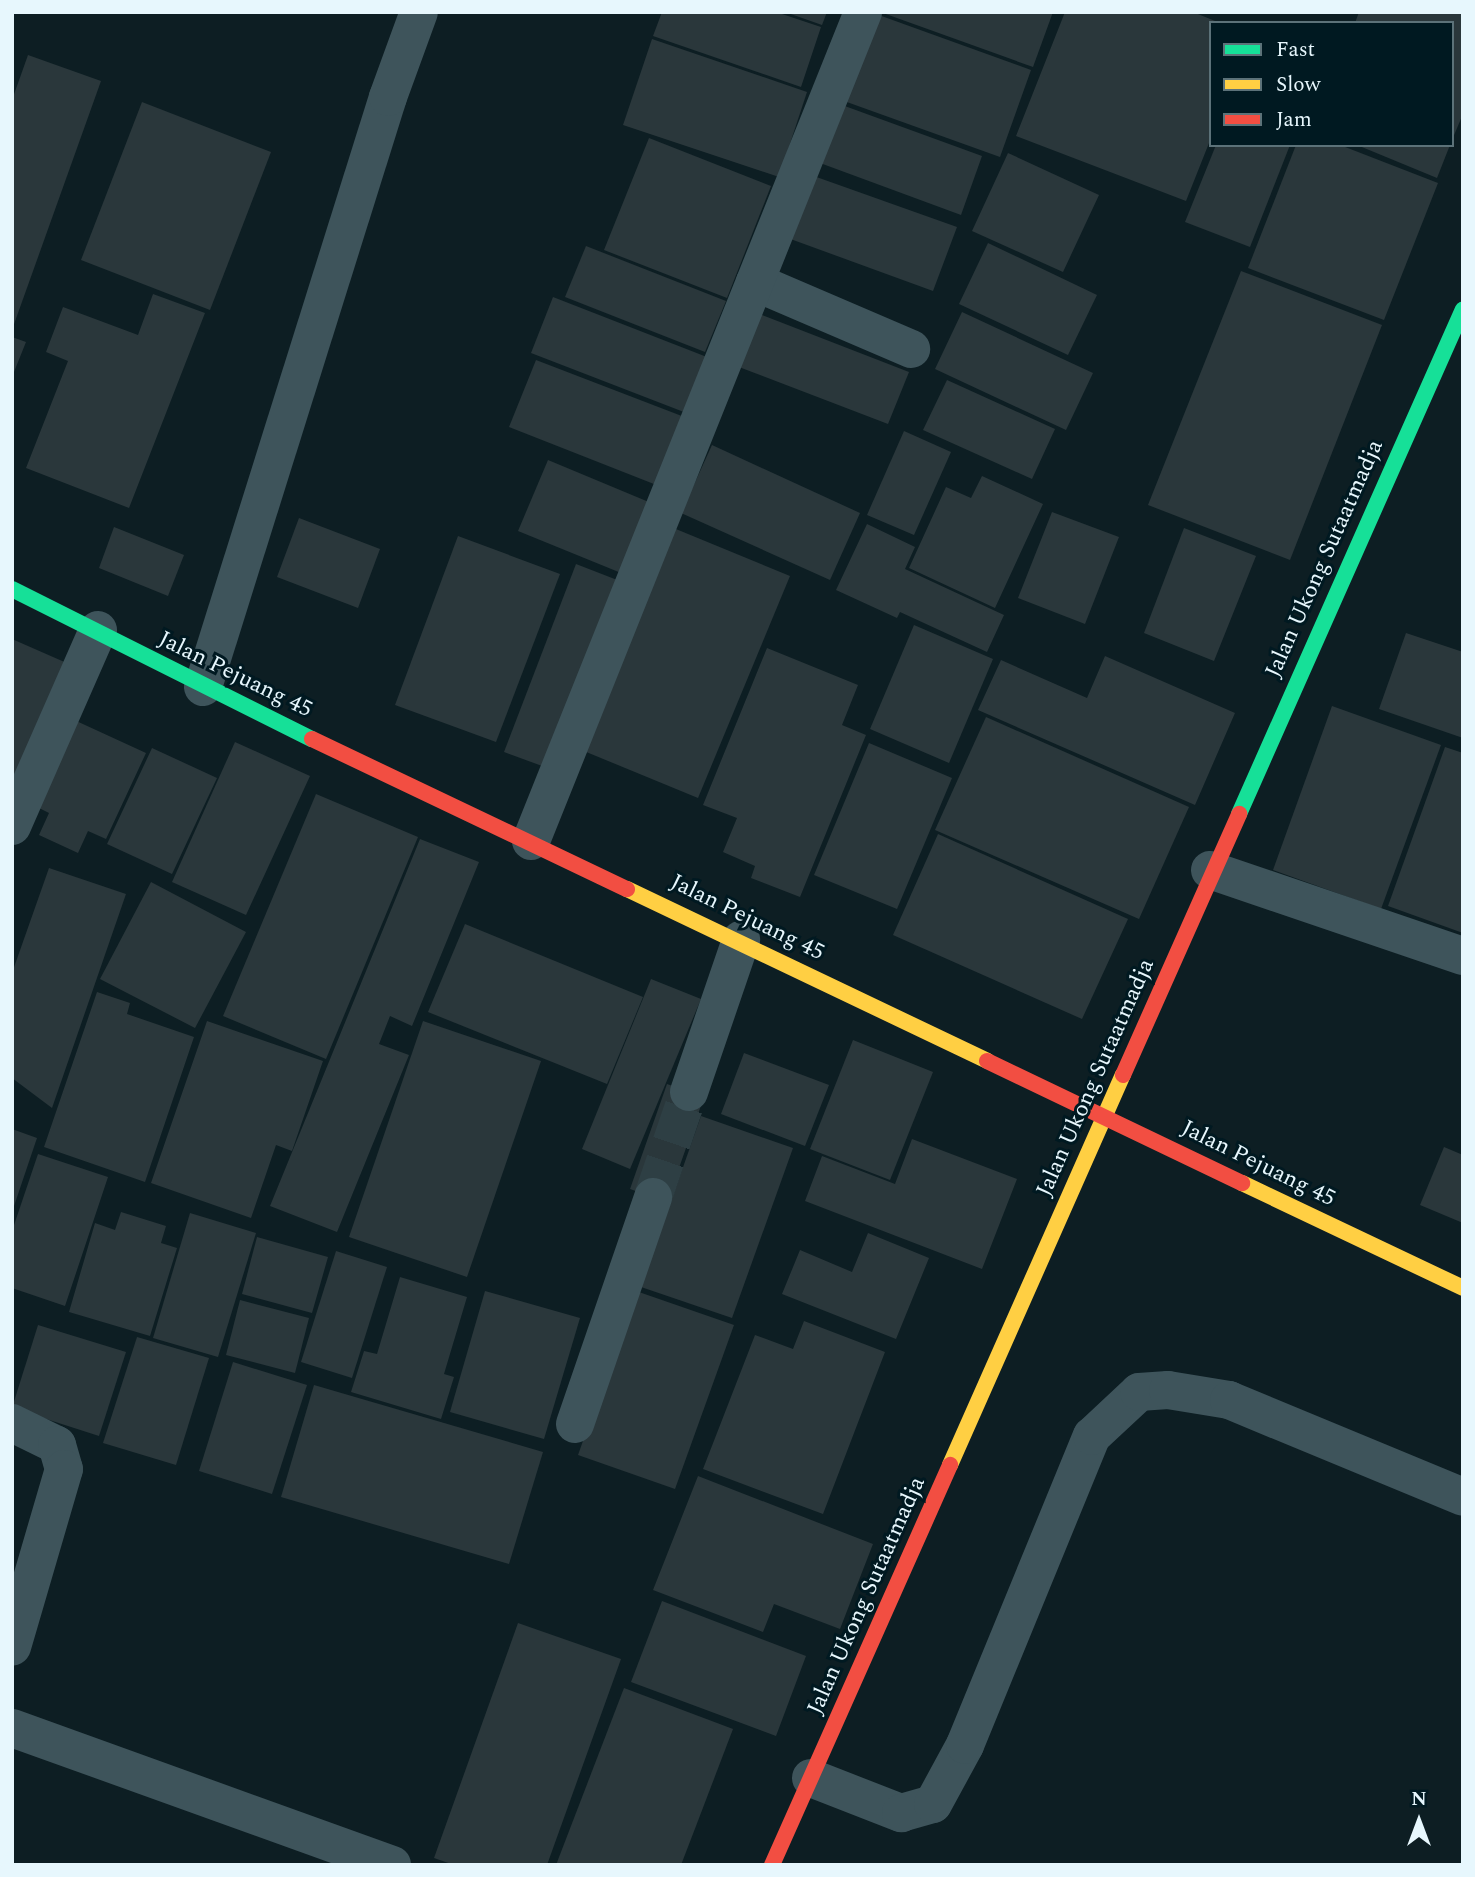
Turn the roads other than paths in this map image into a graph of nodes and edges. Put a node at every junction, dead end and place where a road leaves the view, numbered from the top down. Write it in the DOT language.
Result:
graph roads {
  1 [pos="419,12"];
  2 [pos="863,12"];
  3 [pos="755,282"];
  4 [pos="1463,309"];
  5 [pos="911,349"];
  6 [pos="12,589"];
  7 [pos="98,630"];
  8 [pos="203,687"];
  9 [pos="12,826"];
  10 [pos="531,841"];
  11 [pos="1210,870"];
  12 [pos="741,940"];
  13 [pos="1463,956"];
  14 [pos="689,1092"];
  15 [pos="1105,1116"];
  16 [pos="653,1197"];
  17 [pos="1463,1288"];
  18 [pos="12,1423"];
  19 [pos="575,1424"];
  20 [pos="1463,1497"];
  21 [pos="12,1647"];
  22 [pos="12,1728"];
  23 [pos="811,1778"];
  24 [pos="392,1865"];
  25 [pos="772,1865"];
  1 -- 8 [label="street"];
  2 -- 3 [label="street"];
  3 -- 5 [label="street"];
  3 -- 10 [label="street"];
  4 -- 11 [label="main road, Jalan Ukong Sutaatmadja"];
  6 -- 7 [label="main road, Jalan Pejuang 45"];
  7 -- 8 [label="main road, Jalan Pejuang 45"];
  7 -- 9 [label="street"];
  8 -- 10 [label="main road, Jalan Pejuang 45"];
  10 -- 12 [label="main road, Jalan Pejuang 45"];
  11 -- 13 [label="street"];
  11 -- 15 [label="main road, Jalan Ukong Sutaatmadja"];
  12 -- 14 [label="street"];
  12 -- 15 [label="main road, Jalan Pejuang 45"];
  15 -- 17 [label="main road, Jalan Pejuang 45"];
  15 -- 23 [label="main road, Jalan Ukong Sutaatmadja"];
  16 -- 19 [label="street"];
  18 -- 21 [label="street"];
  20 -- 23 [label="street"];
  22 -- 24 [label="street"];
  23 -- 25 [label="main road, Jalan Ukong Sutaatmadja"];
}
